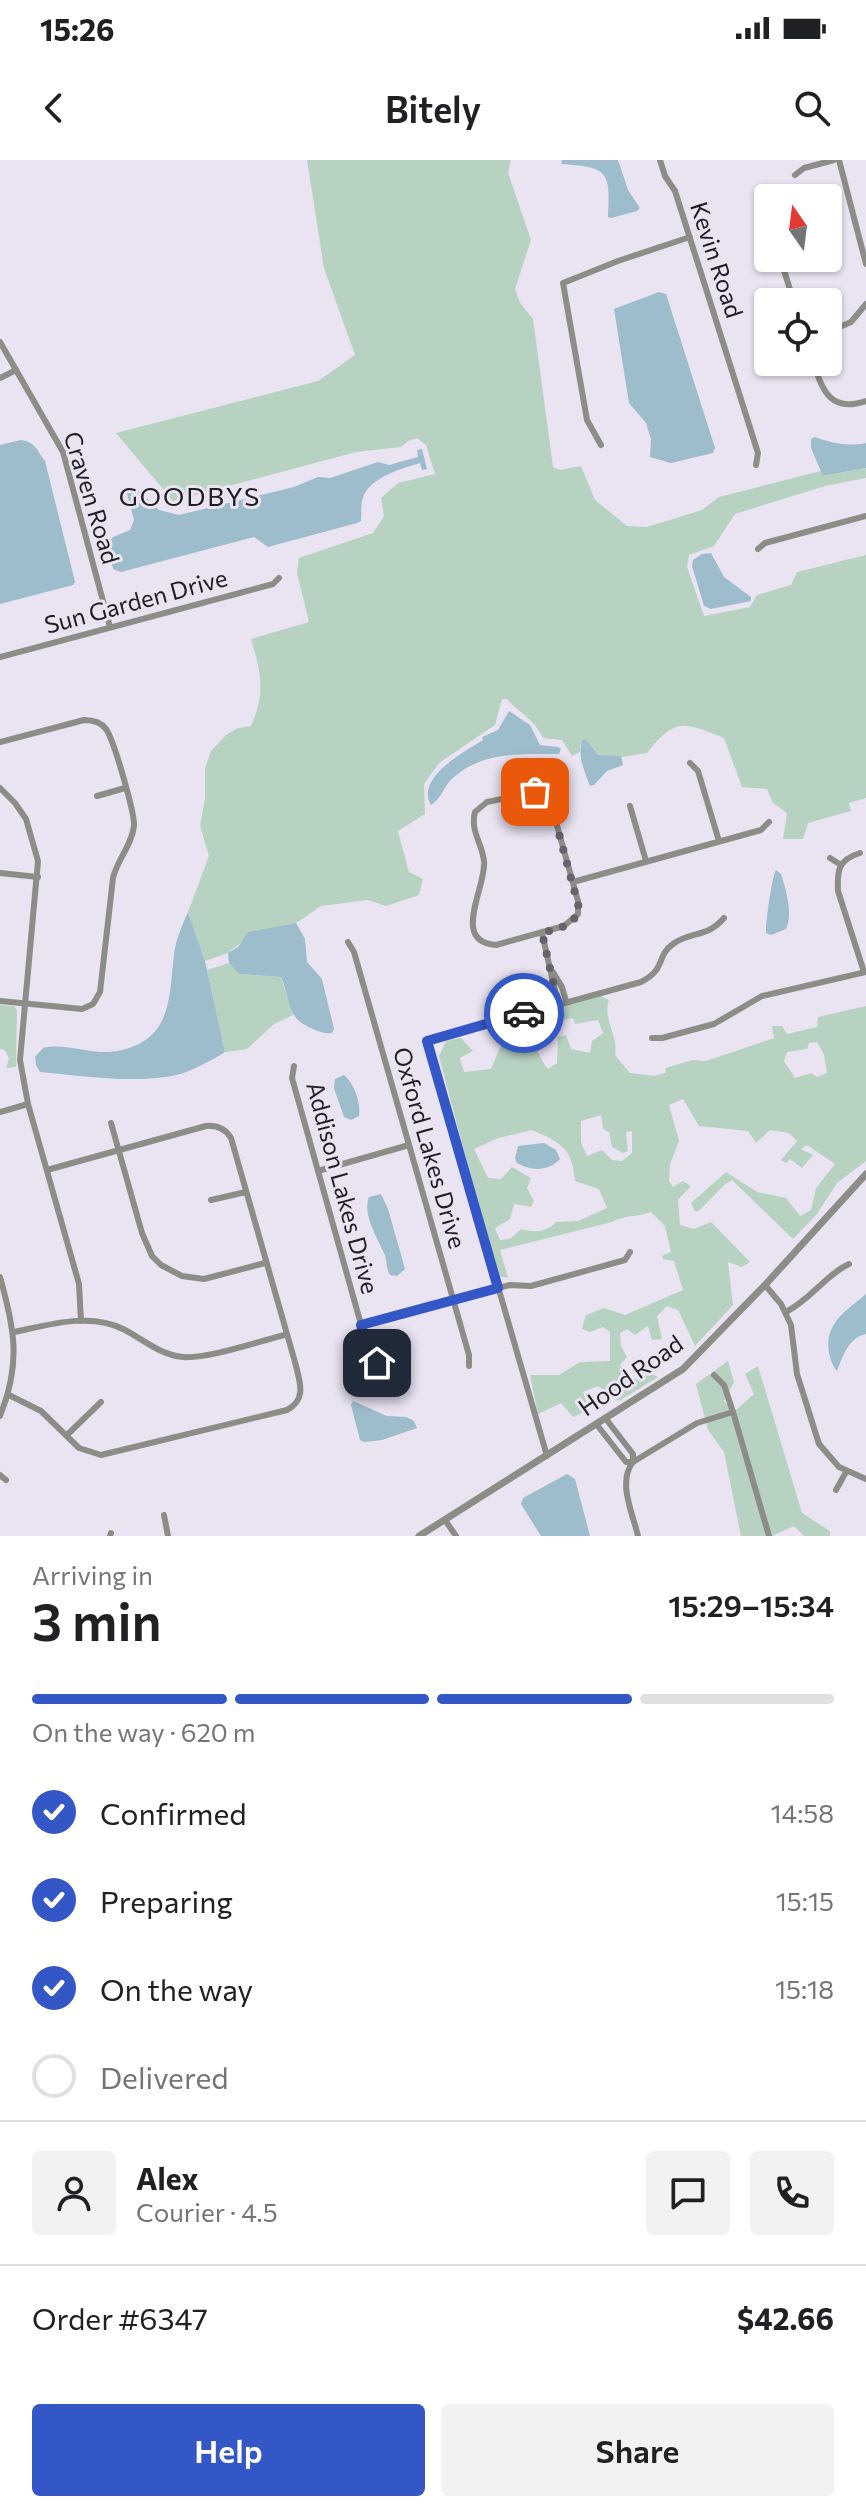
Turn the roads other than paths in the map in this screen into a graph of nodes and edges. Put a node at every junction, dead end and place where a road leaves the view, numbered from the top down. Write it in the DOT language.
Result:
graph roads {
  1 [pos="660,160"];
  2 [pos="836,160"];
  3 [pos="795,175"];
  4 [pos="690,237"];
  5 [pos="866,264"];
  6 [pos="866,304"];
  7 [pos="842,326"];
  8 [pos="0,342"];
  9 [pos="16,370"];
  10 [pos="818,376"];
  11 [pos="0,378"];
  12 [pos="866,401"];
  13 [pos="601,445"];
  14 [pos="756,465"];
  15 [pos="866,516"];
  16 [pos="758,549"];
  17 [pos="279,578"];
  18 [pos="110,627"];
  19 [pos="0,657"];
  20 [pos="0,742"];
  21 [pos="690,763"];
  22 [pos="0,788"];
  23 [pos="125,788"];
  24 [pos="97,796"];
  25 [pos="630,806"];
  26 [pos="769,822"];
  27 [pos="719,841"];
  28 [pos="860,853"];
  29 [pos="830,858"];
  30 [pos="646,861"];
  31 [pos="841,865"];
  32 [pos="0,873"];
  33 [pos="38,877"];
  34 [pos="573,882"];
  35 [pos="724,918"];
  36 [pos="542,933"];
  37 [pos="348,942"];
  38 [pos="553,972"];
  39 [pos="865,972"];
  40 [pos="0,1001"];
  41 [pos="566,1001"];
  42 [pos="24,1003"];
  43 [pos="558,1004"];
  44 [pos="652,1038"];
  45 [pos="294,1066"];
  46 [pos="28,1104"];
  47 [pos="0,1112"];
  48 [pos="111,1123"];
  49 [pos="409,1145"];
  50 [pos="118,1150"];
  51 [pos="47,1170"];
  52 [pos="318,1171"];
  53 [pos="866,1174"];
  54 [pos="246,1192"];
  55 [pos="211,1200"];
  56 [pos="630,1252"];
  57 [pos="265,1263"];
  58 [pos="849,1264"];
  59 [pos="0,1277"];
  60 [pos="765,1285"];
  61 [pos="498,1288"];
  62 [pos="453,1300"];
  63 [pos="786,1312"];
  64 [pos="81,1321"];
  65 [pos="361,1325"];
  66 [pos="14,1332"];
  67 [pos="285,1335"];
  68 [pos="377,1363"];
  69 [pos="469,1366"];
  70 [pos="714,1375"];
  71 [pos="9,1395"];
  72 [pos="101,1402"];
  73 [pos="733,1412"];
  74 [pos="0,1416"];
  75 [pos="606,1419"];
  76 [pos="597,1425"];
  77 [pos="67,1435"];
  78 [pos="620,1440"];
  79 [pos="612,1445"];
  80 [pos="547,1456"];
  81 [pos="633,1462"];
  82 [pos="846,1472"];
  83 [pos="866,1479"];
  84 [pos="836,1490"];
  85 [pos="164,1515"];
  86 [pos="445,1520"];
  87 [pos="168,1536"];
  88 [pos="419,1536"];
  89 [pos="456,1536"];
  90 [pos="638,1536"];
  91 [pos="769,1536"];
  1 -- 4 [label="street, Kevin Road"];
  2 -- 3 [label="street"];
  2 -- 5 [label="street"];
  4 -- 13 [label="street"];
  4 -- 14 [label="street, Kevin Road"];
  6 -- 7 [label="street"];
  8 -- 9 [label="street, Craven Road"];
  9 -- 11 [label="street"];
  9 -- 18 [label="street, Craven Road"];
  10 -- 12 [label="street"];
  15 -- 16 [label="street"];
  17 -- 18 [label="street, Sun Garden Drive"];
  18 -- 19 [label="street, Sun Garden Drive"];
  20 -- 23 [label="street"];
  21 -- 27 [label="street"];
  22 -- 33 [label="street"];
  23 -- 24 [label="street"];
  23 -- 42 [label="street"];
  25 -- 30 [label="street"];
  26 -- 27 [label="street"];
  27 -- 30 [label="street"];
  28 -- 31 [label="street"];
  29 -- 31 [label="street"];
  30 -- 34 [label="street"];
  31 -- 39 [label="street"];
  32 -- 33 [label="street"];
  33 -- 42 [label="street"];
  34 -- 36 [label="street"];
  34 -- 36 [label="street"];
  35 -- 41 [label="street"];
  36 -- 38 [label="street"];
  37 -- 49 [label="street, Oxford Lakes Drive"];
  38 -- 41 [label="street"];
  38 -- 43 [label="street"];
  39 -- 44 [label="street"];
  40 -- 42 [label="street"];
  41 -- 43 [label="street"];
  42 -- 46 [label="street"];
  43 -- 61 [label="street"];
  45 -- 52 [label="street, Addison Lakes Drive"];
  46 -- 47 [label="street"];
  46 -- 51 [label="street"];
  48 -- 50 [label="street"];
  49 -- 52 [label="street"];
  49 -- 62 [label="street, Oxford Lakes Drive"];
  50 -- 51 [label="street"];
  50 -- 54 [label="street"];
  50 -- 57 [label="street"];
  51 -- 64 [label="street"];
  52 -- 65 [label="street, Addison Lakes Drive"];
  53 -- 60 [label="street, Hood Road"];
  54 -- 55 [label="street"];
  54 -- 57 [label="street"];
  56 -- 61 [label="street"];
  57 -- 67 [label="street"];
  58 -- 63 [label="street"];
  59 -- 66 [label="street"];
  60 -- 63 [label="street"];
  60 -- 75 [label="street, Hood Road"];
  61 -- 62 [label="street"];
  61 -- 80 [label="street"];
  62 -- 65 [label="street"];
  62 -- 69 [label="street, Oxford Lakes Drive"];
  63 -- 82 [label="street"];
  64 -- 66 [label="street"];
  64 -- 67 [label="street"];
  65 -- 68 [label="street, Addison Lakes Drive"];
  66 -- 71 [label="street"];
  67 -- 77 [label="street"];
  70 -- 73 [label="street"];
  71 -- 74 [label="street"];
  71 -- 77 [label="street"];
  72 -- 77 [label="street"];
  73 -- 81 [label="street"];
  73 -- 91 [label="street"];
  75 -- 76 [label="street, Hood Road"];
  75 -- 78 [label="street"];
  76 -- 79 [label="street"];
  76 -- 80 [label="street, Hood Road"];
  78 -- 79 [label="street"];
  78 -- 81 [label="street"];
  79 -- 81 [label="street"];
  80 -- 86 [label="street, Hood Road"];
  81 -- 90 [label="street"];
  82 -- 83 [label="street"];
  82 -- 84 [label="street"];
  85 -- 87 [label="street"];
  86 -- 88 [label="street, Hood Road"];
  86 -- 89 [label="street"];
}
